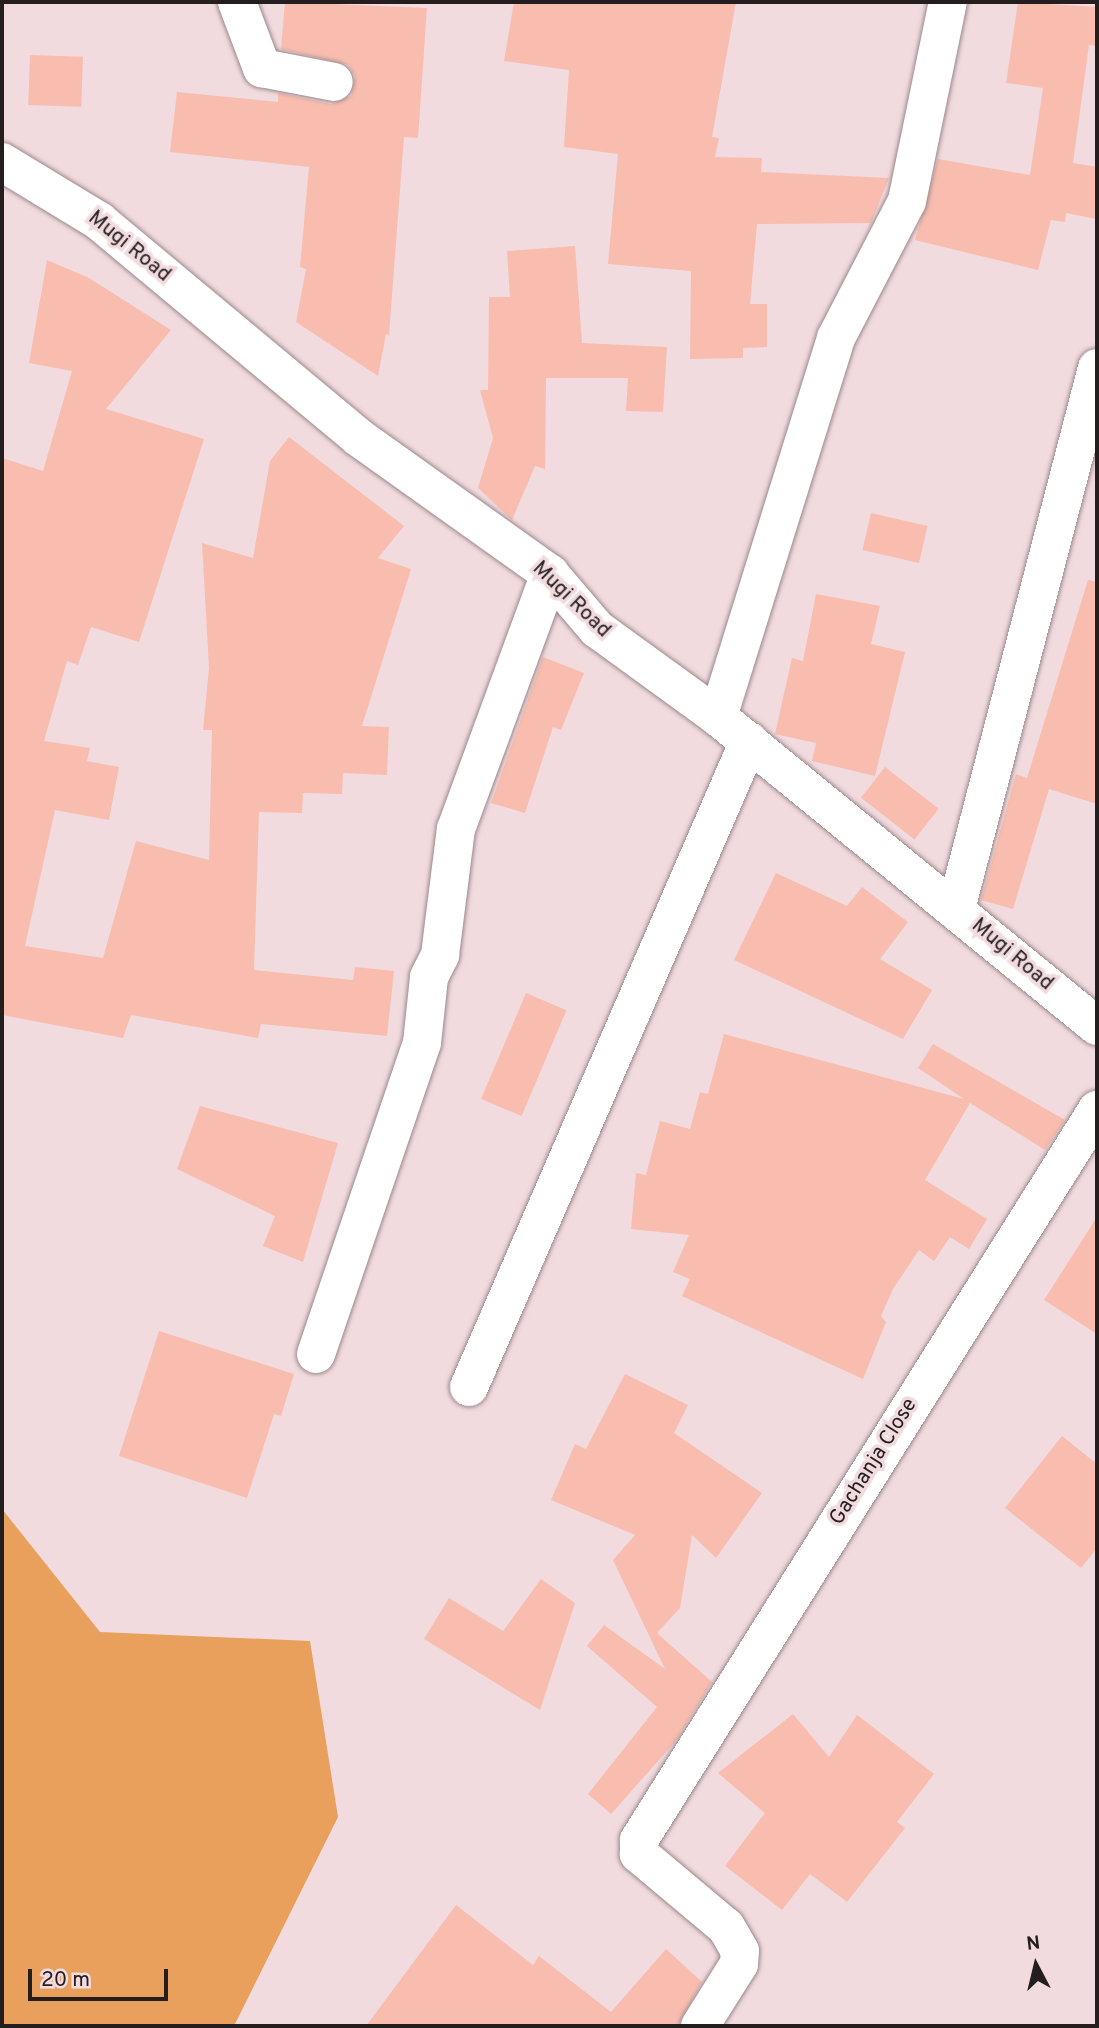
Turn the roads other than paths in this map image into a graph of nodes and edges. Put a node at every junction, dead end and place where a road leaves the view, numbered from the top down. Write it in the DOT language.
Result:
graph roads {
  1 [pos="237,2"];
  2 [pos="948,2"];
  3 [pos="334,82"];
  4 [pos="3,168"];
  5 [pos="1097,368"];
  6 [pos="550,574"];
  7 [pos="718,717"];
  8 [pos="749,741"];
  9 [pos="956,909"];
  10 [pos="1097,1026"];
  11 [pos="1097,1110"];
  12 [pos="316,1354"];
  13 [pos="468,1387"];
  14 [pos="700,2026"];
  1 -- 3 [label="street"];
  2 -- 7 [label="street"];
  4 -- 6 [label="street, Mugi Road"];
  5 -- 9 [label="street"];
  6 -- 7 [label="street, Mugi Road"];
  6 -- 12 [label="street"];
  7 -- 8 [label="street, Mugi Road"];
  8 -- 9 [label="street, Mugi Road"];
  8 -- 13 [label="street"];
  9 -- 10 [label="street, Mugi Road"];
  11 -- 14 [label="street, Gachanja Close"];
}
